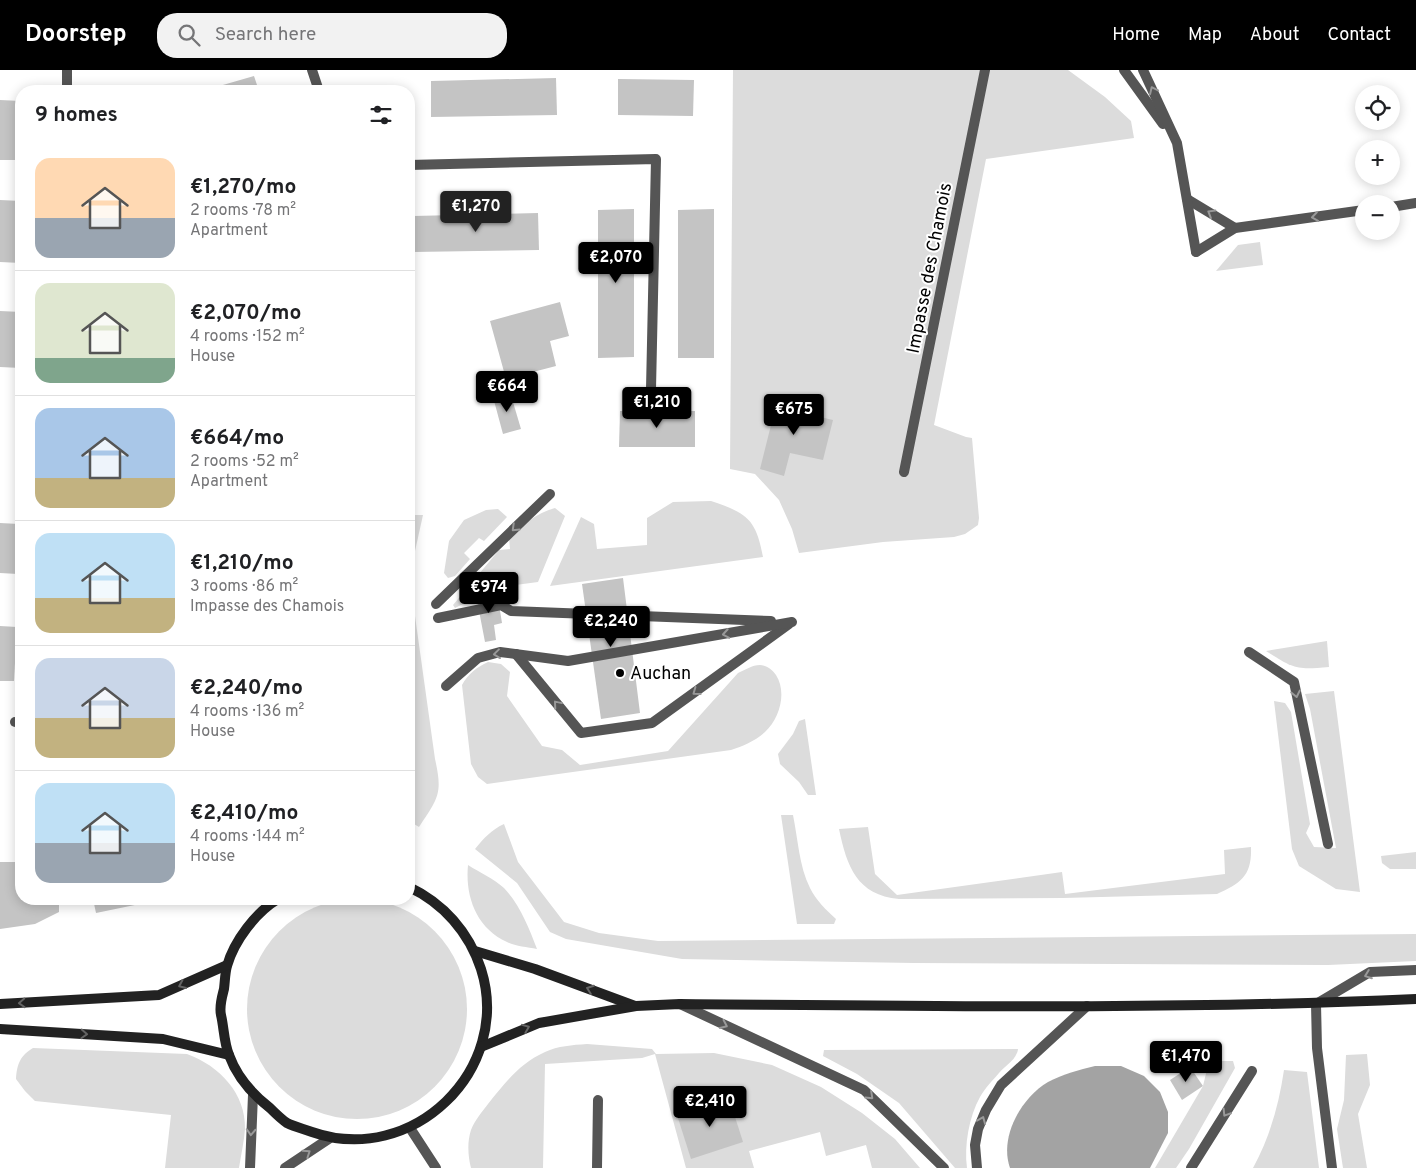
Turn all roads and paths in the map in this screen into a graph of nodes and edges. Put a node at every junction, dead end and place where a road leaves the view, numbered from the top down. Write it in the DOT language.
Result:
graph roads {
  1 [pos="67,70"];
  2 [pos="312,70"];
  3 [pos="985,70"];
  4 [pos="1124,70"];
  5 [pos="1143,70"];
  6 [pos="67,85"];
  7 [pos="317,85"];
  8 [pos="1177,142"];
  9 [pos="415,165"];
  10 [pos="1187,199"];
  11 [pos="1416,204"];
  12 [pos="1400,206"];
  13 [pos="1355,211"];
  14 [pos="1235,228"];
  15 [pos="651,389"];
  16 [pos="904,472"];
  17 [pos="550,494"];
  18 [pos="436,604"];
  19 [pos="438,618"];
  20 [pos="792,622"];
  21 [pos="1250,652"];
  22 [pos="516,654"];
  23 [pos="446,686"];
  24 [pos="1328,844"];
  25 [pos="415,889"];
  26 [pos="266,905"];
  27 [pos="475,951"];
  28 [pos="227,966"];
  29 [pos="1416,970"];
  30 [pos="1416,999"];
  31 [pos="0,1004"];
  32 [pos="680,1004"];
  33 [pos="1316,1004"];
  34 [pos="636,1006"];
  35 [pos="1087,1006"];
  36 [pos="0,1029"];
  37 [pos="481,1047"];
  38 [pos="229,1055"];
  39 [pos="1252,1071"];
  40 [pos="253,1095"];
  41 [pos="598,1100"];
  42 [pos="410,1128"];
  43 [pos="330,1138"];
  44 [pos="250,1168"];
  45 [pos="285,1168"];
  46 [pos="436,1168"];
  47 [pos="597,1168"];
  48 [pos="944,1168"];
  49 [pos="977,1168"];
  50 [pos="1191,1168"];
  51 [pos="1332,1168"];
  1 -- 6 [label="street"];
  2 -- 7 [label="street"];
  3 -- 16 [label="street, Impasse des Chamois"];
  4 -- 8 [label="street"];
  8 -- 5 [label="street, one-way"];
  8 -- 10 [label="street"];
  9 -- 15 [label="street"];
  14 -- 10 [label="street, one-way"];
  10 -- 14 [label="street"];
  11 -- 12 [label="street"];
  13 -- 14 [label="street, one-way"];
  17 -- 18 [label="street, one-way"];
  19 -- 20 [label="street"];
  20 -- 22 [label="street, one-way"];
  20 -- 22 [label="street, one-way"];
  21 -- 24 [label="street, one-way"];
  22 -- 23 [label="street, one-way"];
  25 -- 27 [label="main road"];
  26 -- 28 [label="main road"];
  34 -- 27 [label="main road, one-way"];
  27 -- 37 [label="main road"];
  28 -- 31 [label="main road, one-way"];
  28 -- 38 [label="main road"];
  29 -- 33 [label="street, one-way"];
  30 -- 33 [label="main road"];
  32 -- 34 [label="main road"];
  32 -- 35 [label="main road"];
  32 -- 48 [label="street, one-way"];
  33 -- 35 [label="main road"];
  33 -- 51 [label="street"];
  37 -- 34 [label="main road, one-way"];
  49 -- 35 [label="street, one-way"];
  36 -- 38 [label="main road, one-way"];
  37 -- 42 [label="main road"];
  38 -- 40 [label="main road"];
  39 -- 50 [label="street, one-way"];
  40 -- 43 [label="main road"];
  40 -- 44 [label="street, one-way"];
  41 -- 47 [label="street"];
  42 -- 43 [label="main road"];
  42 -- 46 [label="street"];
  45 -- 43 [label="street, one-way"];
}
